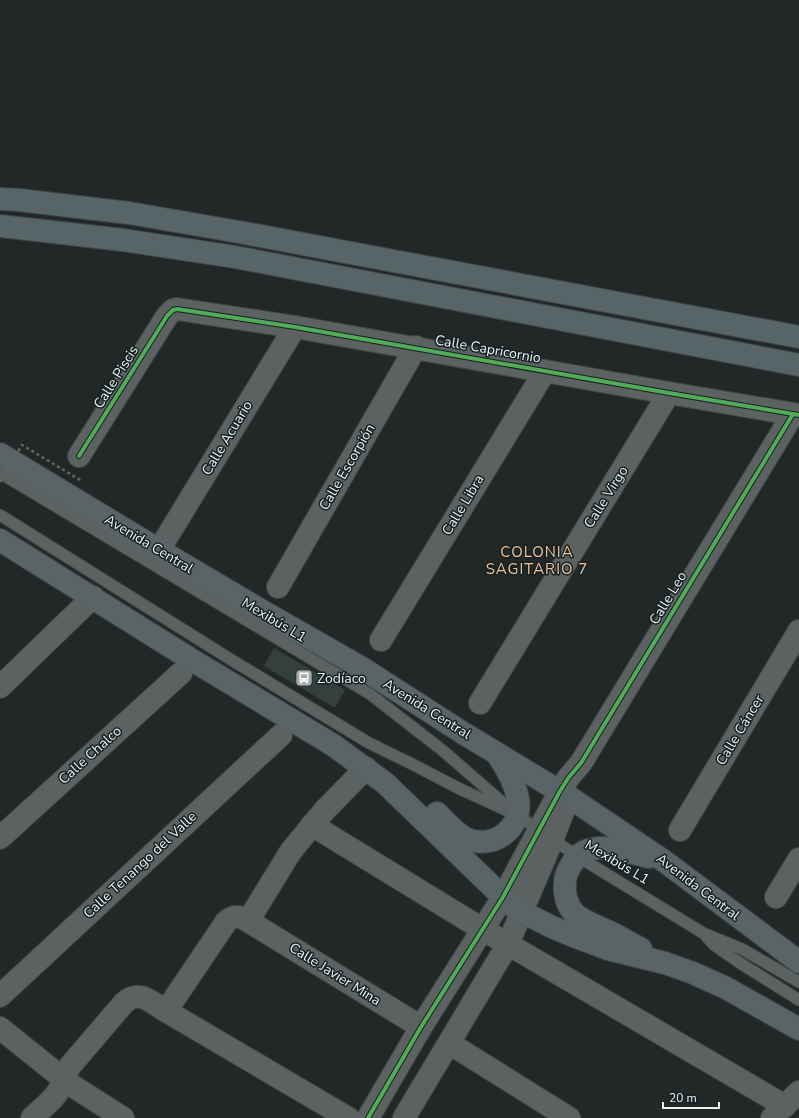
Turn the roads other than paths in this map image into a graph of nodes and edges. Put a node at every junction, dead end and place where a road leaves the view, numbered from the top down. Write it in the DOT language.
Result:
graph roads {
  1 [pos="0,199"];
  2 [pos="0,226"];
  3 [pos="173,310"];
  4 [pos="295,327"];
  5 [pos="799,337"];
  6 [pos="416,348"];
  7 [pos="799,366"];
  8 [pos="545,371"];
  9 [pos="669,393"];
  10 [pos="796,414"];
  11 [pos="0,454"];
  12 [pos="79,456"];
  13 [pos="0,473"];
  14 [pos="0,515"];
  15 [pos="0,540"];
  16 [pos="159,550"];
  17 [pos="278,587"];
  18 [pos="93,597"];
  19 [pos="799,631"];
  20 [pos="381,640"];
  21 [pos="181,673"];
  22 [pos="0,687"];
  23 [pos="480,703"];
  24 [pos="281,735"];
  25 [pos="496,752"];
  26 [pos="366,768"];
  27 [pos="385,783"];
  28 [pos="565,794"];
  29 [pos="517,815"];
  30 [pos="312,825"];
  31 [pos="680,830"];
  32 [pos="545,835"];
  33 [pos="0,838"];
  34 [pos="577,856"];
  35 [pos="799,859"];
  36 [pos="664,861"];
  37 [pos="503,897"];
  38 [pos="776,897"];
  39 [pos="522,912"];
  40 [pos="248,920"];
  41 [pos="482,929"];
  42 [pos="704,933"];
  43 [pos="508,944"];
  44 [pos="799,962"];
  45 [pos="665,963"];
  46 [pos="799,982"];
  47 [pos="0,996"];
  48 [pos="799,1000"];
  49 [pos="166,1011"];
  50 [pos="421,1027"];
  51 [pos="0,1028"];
  52 [pos="799,1029"];
  53 [pos="449,1044"];
  54 [pos="64,1080"];
  55 [pos="785,1105"];
  56 [pos="32,1118"];
  57 [pos="123,1118"];
  58 [pos="348,1118"];
  59 [pos="368,1118"];
  60 [pos="404,1118"];
  61 [pos="569,1118"];
  1 -- 5 [label="highway"];
  2 -- 7 [label="highway"];
  3 -- 4 [label="street, Calle Capricornio"];
  3 -- 12 [label="street, Calle Piscis"];
  4 -- 6 [label="street, Calle Capricornio"];
  4 -- 16 [label="street, Calle Acuario"];
  6 -- 8 [label="street, Calle Capricornio"];
  6 -- 17 [label="street, Calle Escorpión"];
  8 -- 9 [label="street, Calle Capricornio"];
  8 -- 20 [label="street, Calle Libra"];
  9 -- 10 [label="street, Calle Capricornio"];
  9 -- 23 [label="street, Calle Virgo"];
  10 -- 28 [label="street, Calle Leo"];
  11 -- 16 [label="highway, Avenida Central"];
  13 -- 29 [label="lane, Mexibús L1"];
  14 -- 29 [label="lane, Mexibús L1"];
  15 -- 18 [label="highway"];
  16 -- 25 [label="highway, Avenida Central"];
  18 -- 22 [label="street"];
  18 -- 26 [label="highway"];
  19 -- 31 [label="street, Calle Cáncer"];
  21 -- 33 [label="street, Calle Chalco"];
  24 -- 47 [label="street, Calle Tenango del Valle"];
  25 -- 28 [label="highway, Avenida Central"];
  25 -- 29 [label="highway"];
  26 -- 27 [label="highway"];
  26 -- 30 [label="street"];
  27 -- 29 [label="highway"];
  27 -- 37 [label="highway"];
  28 -- 32 [label="street, Calle Leo"];
  28 -- 36 [label="highway, Avenida Central"];
  29 -- 32 [label="lane, Mexibús L1"];
  30 -- 40 [label="street"];
  30 -- 41 [label="street"];
  32 -- 34 [label="lane, Mexibús L1"];
  32 -- 37 [label="street"];
  32 -- 39 [label="street"];
  34 -- 36 [label="highway"];
  34 -- 42 [label="lane, Mexibús L1"];
  34 -- 45 [label="highway"];
  35 -- 38 [label="street"];
  36 -- 44 [label="highway, Avenida Central"];
  37 -- 39 [label="highway"];
  37 -- 41 [label="street"];
  39 -- 43 [label="street"];
  39 -- 45 [label="highway"];
  40 -- 49 [label="street"];
  40 -- 50 [label="street, Calle Javier Mina"];
  41 -- 43 [label="street"];
  41 -- 50 [label="street"];
  42 -- 46 [label="lane, Mexibús L1"];
  42 -- 48 [label="lane, Mexibús L1"];
  43 -- 53 [label="street"];
  43 -- 55 [label="street"];
  45 -- 52 [label="highway"];
  49 -- 54 [label="street"];
  49 -- 58 [label="street"];
  50 -- 59 [label="street"];
  51 -- 54 [label="street"];
  53 -- 60 [label="street"];
  53 -- 61 [label="street"];
  54 -- 56 [label="street"];
  54 -- 57 [label="street"];
}
